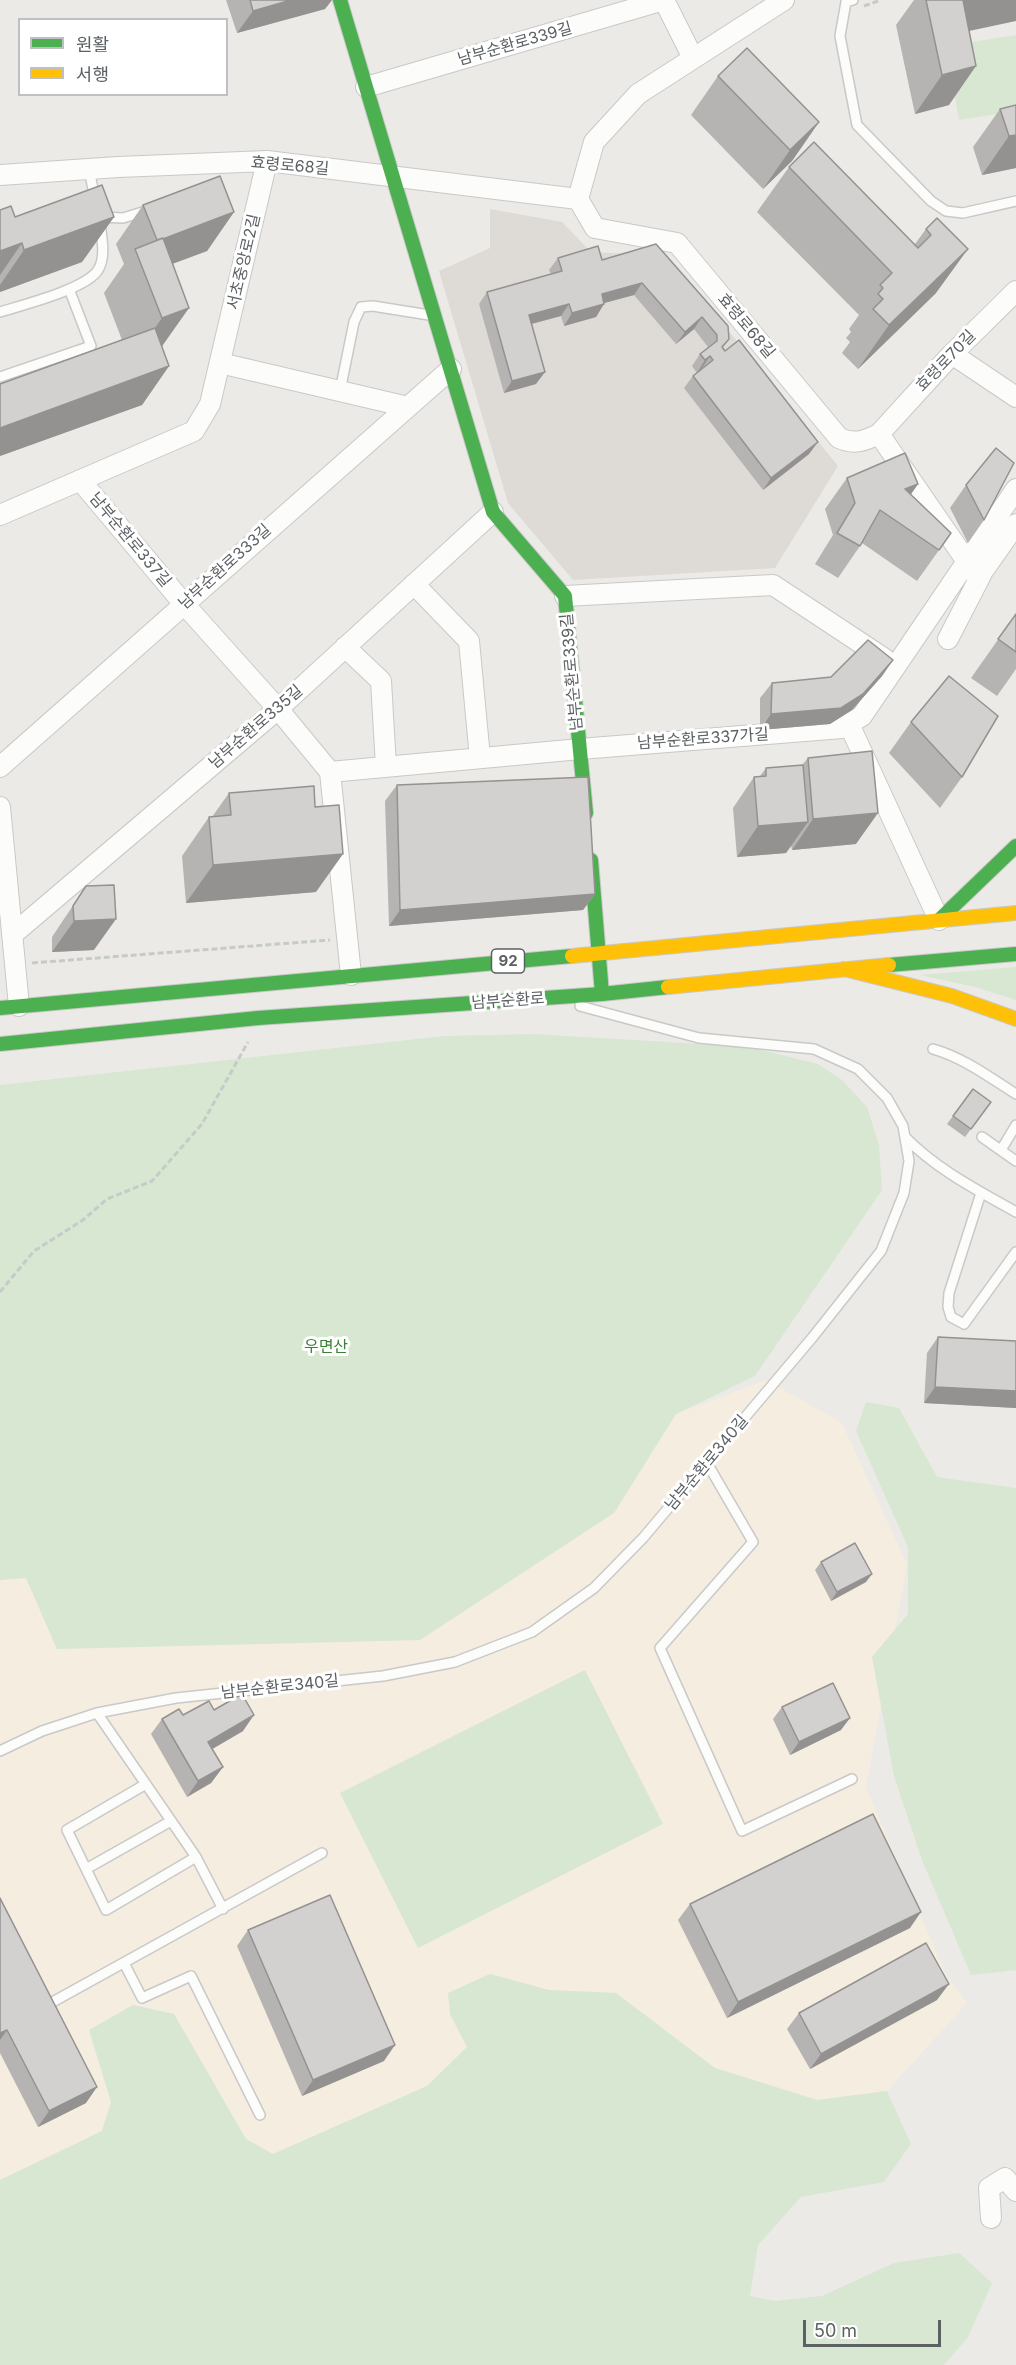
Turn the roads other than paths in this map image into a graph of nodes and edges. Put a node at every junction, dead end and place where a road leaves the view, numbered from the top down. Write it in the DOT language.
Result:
graph roads {
  1 [pos="340,0"];
  2 [pos="664,0"];
  3 [pos="784,0"];
  4 [pos="854,0"];
  5 [pos="693,58"];
  6 [pos="366,87"];
  7 [pos="267,161"];
  8 [pos="89,169"];
  9 [pos="0,175"];
  10 [pos="395,178"];
  11 [pos="578,199"];
  12 [pos="1016,201"];
  13 [pos="154,209"];
  14 [pos="87,217"];
  15 [pos="99,217"];
  16 [pos="69,289"];
  17 [pos="1016,291"];
  18 [pos="0,312"];
  19 [pos="436,316"];
  20 [pos="952,354"];
  21 [pos="220,363"];
  22 [pos="451,369"];
  23 [pos="0,377"];
  24 [pos="340,391"];
  25 [pos="1016,397"];
  26 [pos="408,406"];
  27 [pos="879,434"];
  28 [pos="80,480"];
  29 [pos="1016,489"];
  30 [pos="493,512"];
  31 [pos="0,515"];
  32 [pos="1016,524"];
  33 [pos="966,563"];
  34 [pos="414,584"];
  35 [pos="565,596"];
  36 [pos="184,604"];
  37 [pos="345,647"];
  38 [pos="895,666"];
  39 [pos="278,709"];
  40 [pos="849,724"];
  41 [pos="580,749"];
  42 [pos="480,758"];
  43 [pos="0,767"];
  44 [pos="386,767"];
  45 [pos="330,772"];
  46 [pos="0,807"];
  47 [pos="587,828"];
  48 [pos="1016,846"];
  49 [pos="590,850"];
  50 [pos="1016,913"];
  51 [pos="939,920"];
  52 [pos="12,935"];
  53 [pos="600,953"];
  54 [pos="1016,954"];
  55 [pos="844,969"];
  56 [pos="351,975"];
  57 [pos="602,994"];
  58 [pos="552,998"];
  59 [pos="9,1007"];
  60 [pos="1015,1019"];
  61 [pos="0,1044"];
  62 [pos="933,1049"];
  63 [pos="1016,1094"];
  64 [pos="1016,1125"];
  65 [pos="905,1137"];
  66 [pos="982,1137"];
  67 [pos="1001,1150"];
  68 [pos="1016,1161"];
  69 [pos="981,1192"];
  70 [pos="1016,1212"];
  71 [pos="1016,1252"];
  72 [pos="707,1463"];
  73 [pos="97,1713"];
  74 [pos="0,1751"];
  75 [pos="852,1779"];
  76 [pos="146,1784"];
  77 [pos="171,1821"];
  78 [pos="322,1853"];
  79 [pos="196,1857"];
  80 [pos="86,1869"];
  81 [pos="223,1909"];
  82 [pos="124,1963"];
  83 [pos="43,1994"];
  84 [pos="260,2115"];
  85 [pos="1016,2191"];
  86 [pos="991,2218"];
  1 -- 6 [label="main road, 남부순환로339길"];
  2 -- 5 [label="street"];
  2 -- 6 [label="street, 남부순환로339길"];
  3 -- 5 [label="street"];
  4 -- 12 [label="lane"];
  5 -- 11 [label="street"];
  6 -- 10 [label="main road, 남부순환로339길"];
  7 -- 8 [label="street, 효령로68길"];
  7 -- 10 [label="street, 효령로68길"];
  7 -- 21 [label="street, 서초중앙로2길"];
  8 -- 9 [label="street, 효령로68길"];
  8 -- 15 [label="lane"];
  10 -- 11 [label="street, 효령로68길"];
  10 -- 19 [label="main road, 남부순환로339길"];
  11 -- 27 [label="street, 효령로68길"];
  13 -- 15 [label="lane"];
  14 -- 15 [label="lane"];
  15 -- 16 [label="lane"];
  16 -- 18 [label="lane"];
  16 -- 23 [label="lane"];
  17 -- 20 [label="street, 효령로70길"];
  19 -- 22 [label="main road, 남부순환로339길"];
  19 -- 24 [label="lane"];
  20 -- 25 [label="street"];
  20 -- 27 [label="street, 효령로70길"];
  21 -- 24 [label="street"];
  21 -- 28 [label="street, 서초중앙로2길"];
  22 -- 26 [label="street, 남부순환로333길"];
  22 -- 30 [label="main road, 남부순환로339길"];
  24 -- 26 [label="street"];
  26 -- 36 [label="street, 남부순환로333길"];
  27 -- 33 [label="street"];
  28 -- 31 [label="street, 서초중앙로2길"];
  28 -- 36 [label="street, 남부순환로337길"];
  29 -- 33 [label="street"];
  30 -- 34 [label="street, 남부순환로335길"];
  30 -- 35 [label="main road, 남부순환로339길"];
  32 -- 33 [label="street"];
  33 -- 38 [label="street"];
  34 -- 37 [label="street, 남부순환로335길"];
  34 -- 42 [label="street"];
  35 -- 38 [label="street"];
  35 -- 41 [label="main road, 남부순환로339길"];
  36 -- 39 [label="street, 남부순환로337길"];
  36 -- 43 [label="street, 남부순환로333길"];
  37 -- 39 [label="street, 남부순환로335길"];
  37 -- 44 [label="street"];
  38 -- 40 [label="street"];
  39 -- 45 [label="street, 남부순환로337길"];
  39 -- 52 [label="street, 남부순환로335길"];
  40 -- 41 [label="street, 남부순환로337가길"];
  40 -- 51 [label="street"];
  41 -- 42 [label="street, 남부순환로337가길"];
  41 -- 47 [label="main road, 남부순환로339길"];
  42 -- 44 [label="street, 남부순환로337가길"];
  44 -- 45 [label="street, 남부순환로337가길"];
  45 -- 56 [label="street"];
  46 -- 52 [label="street"];
  48 -- 51 [label="main road"];
  49 -- 53 [label="main road"];
  50 -- 51 [label="main road, 92"];
  51 -- 53 [label="main road, 92"];
  52 -- 59 [label="street"];
  53 -- 56 [label="main road, 92"];
  53 -- 57 [label="main road"];
  54 -- 55 [label="main road, 남부순환로"];
  55 -- 57 [label="main road, 남부순환로"];
  55 -- 60 [label="main road"];
  56 -- 59 [label="main road, 92"];
  57 -- 58 [label="main road, 남부순환로"];
  58 -- 61 [label="main road, 남부순환로"];
  58 -- 65 [label="lane, 남부순환로340길"];
  62 -- 63 [label="lane"];
  64 -- 67 [label="lane"];
  65 -- 69 [label="lane"];
  65 -- 72 [label="lane, 남부순환로340길"];
  66 -- 67 [label="lane"];
  67 -- 68 [label="lane"];
  69 -- 70 [label="lane"];
  69 -- 71 [label="lane"];
  72 -- 73 [label="lane, 남부순환로340길"];
  72 -- 75 [label="lane"];
  73 -- 74 [label="lane, 남부순환로340길"];
  73 -- 76 [label="lane"];
  76 -- 77 [label="lane"];
  76 -- 80 [label="lane"];
  77 -- 79 [label="lane"];
  77 -- 80 [label="lane"];
  78 -- 81 [label="lane"];
  79 -- 80 [label="lane"];
  79 -- 81 [label="lane"];
  81 -- 82 [label="lane"];
  82 -- 83 [label="lane"];
  82 -- 84 [label="lane"];
  85 -- 86 [label="street"];
}
